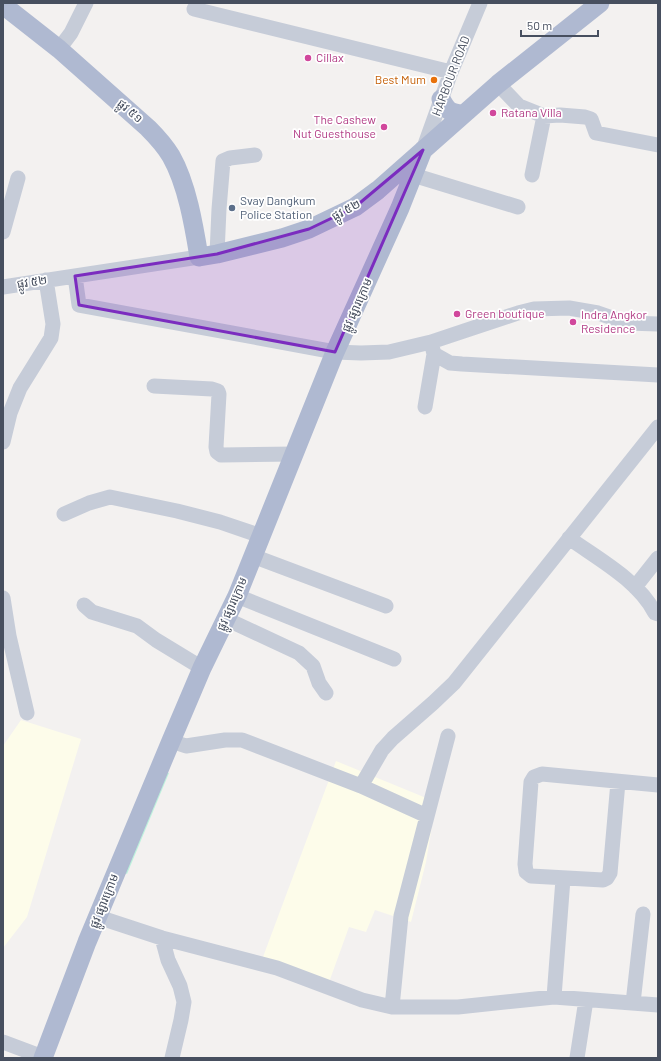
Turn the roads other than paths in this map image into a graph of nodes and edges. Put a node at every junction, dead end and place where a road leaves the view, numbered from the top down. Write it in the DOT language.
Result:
graph roads {
  1 [pos="86,3"];
  2 [pos="480,3"];
  3 [pos="600,3"];
  4 [pos="3,5"];
  5 [pos="194,9"];
  6 [pos="59,49"];
  7 [pos="451,72"];
  8 [pos="498,84"];
  9 [pos="441,99"];
  10 [pos="462,114"];
  11 [pos="544,116"];
  12 [pos="658,145"];
  13 [pos="423,150"];
  14 [pos="255,155"];
  15 [pos="414,175"];
  16 [pos="532,175"];
  17 [pos="18,178"];
  18 [pos="378,190"];
  19 [pos="518,207"];
  20 [pos="400,208"];
  21 [pos="3,232"];
  22 [pos="208,255"];
  23 [pos="75,276"];
  24 [pos="46,280"];
  25 [pos="3,287"];
  26 [pos="658,324"];
  27 [pos="433,348"];
  28 [pos="335,352"];
  29 [pos="658,375"];
  30 [pos="154,386"];
  31 [pos="425,407"];
  32 [pos="655,434"];
  33 [pos="3,442"];
  34 [pos="295,454"];
  35 [pos="64,514"];
  36 [pos="261,536"];
  37 [pos="569,538"];
  38 [pos="253,556"];
  39 [pos="658,558"];
  40 [pos="635,587"];
  41 [pos="237,596"];
  42 [pos="3,598"];
  43 [pos="84,605"];
  44 [pos="386,606"];
  45 [pos="658,614"];
  46 [pos="226,619"];
  47 [pos="394,659"];
  48 [pos="202,668"];
  49 [pos="326,692"];
  50 [pos="27,712"];
  51 [pos="448,736"];
  52 [pos="171,741"];
  53 [pos="618,782"];
  54 [pos="658,785"];
  55 [pos="361,786"];
  56 [pos="427,816"];
  57 [pos="564,879"];
  58 [pos="643,914"];
  59 [pos="98,917"];
  60 [pos="162,938"];
  61 [pos="554,997"];
  62 [pos="586,1000"];
  63 [pos="633,1003"];
  64 [pos="658,1005"];
  65 [pos="392,1007"];
  66 [pos="3,1042"];
  67 [pos="43,1057"];
  68 [pos="172,1058"];
  69 [pos="577,1058"];
  1 -- 6 [label="street"];
  2 -- 7 [label="street, HARBOUR ROAD"];
  3 -- 8 [label="main road, ផ្លូវ ៥២"];
  4 -- 6 [label="main road, ផ្លូវ ៥១"];
  5 -- 7 [label="street"];
  6 -- 22 [label="main road, ផ្លូវ ៥១"];
  7 -- 9 [label="street, HARBOUR ROAD"];
  8 -- 10 [label="main road, ផ្លូវ ៥២"];
  8 -- 11 [label="street"];
  9 -- 10 [label="main road"];
  9 -- 13 [label="street, HARBOUR ROAD"];
  10 -- 13 [label="main road, ផ្លូវ ៥២"];
  11 -- 12 [label="street"];
  11 -- 16 [label="street"];
  13 -- 15 [label="main road, ផ្លូវ ផ្សារក្រោម"];
  13 -- 18 [label="main road, ផ្លូវ ៥២"];
  14 -- 22 [label="street"];
  15 -- 19 [label="street"];
  15 -- 20 [label="main road, ផ្លូវ ផ្សារក្រោម"];
  17 -- 21 [label="street"];
  18 -- 20 [label="main road"];
  18 -- 22 [label="main road, ផ្លូវ ៥២"];
  20 -- 28 [label="main road, ផ្លូវ ផ្សារក្រោម"];
  22 -- 23 [label="street, ផ្លូវ ៥២"];
  23 -- 24 [label="street, ផ្លូវ ៥២"];
  23 -- 28 [label="street"];
  24 -- 25 [label="street, ផ្លូវ ៥២"];
  24 -- 33 [label="street"];
  26 -- 27 [label="street"];
  27 -- 28 [label="street"];
  27 -- 29 [label="street"];
  27 -- 31 [label="street"];
  28 -- 34 [label="main road, ផ្លូវ ផ្សារក្រោម"];
  30 -- 34 [label="street"];
  32 -- 37 [label="street"];
  34 -- 36 [label="main road, ផ្លូវ ផ្សារក្រោម"];
  35 -- 36 [label="street"];
  36 -- 38 [label="main road, ផ្លូវ ផ្សារក្រោម"];
  37 -- 40 [label="street"];
  37 -- 55 [label="street"];
  38 -- 41 [label="main road, ផ្លូវ ផ្សារក្រោម"];
  38 -- 44 [label="street"];
  39 -- 40 [label="street"];
  40 -- 45 [label="street"];
  41 -- 46 [label="main road, ផ្លូវ ផ្សារក្រោម"];
  41 -- 47 [label="street"];
  42 -- 50 [label="street"];
  43 -- 48 [label="street"];
  46 -- 48 [label="main road, ផ្លូវ ផ្សារក្រោម"];
  46 -- 49 [label="street"];
  48 -- 52 [label="main road, ផ្លូវ ផ្សារក្រោម"];
  51 -- 56 [label="street"];
  52 -- 55 [label="street"];
  52 -- 59 [label="main road, ផ្លូវ ផ្សារក្រោម"];
  53 -- 54 [label="street"];
  53 -- 57 [label="street"];
  53 -- 57 [label="street"];
  55 -- 56 [label="street"];
  56 -- 65 [label="street"];
  57 -- 61 [label="street"];
  58 -- 63 [label="street"];
  59 -- 60 [label="street"];
  59 -- 67 [label="main road, ផ្លូវ ផ្សារក្រោម"];
  60 -- 65 [label="street"];
  60 -- 68 [label="street"];
  61 -- 62 [label="street"];
  61 -- 65 [label="street"];
  62 -- 63 [label="street"];
  62 -- 69 [label="street"];
  63 -- 64 [label="street"];
  66 -- 67 [label="street"];
}
